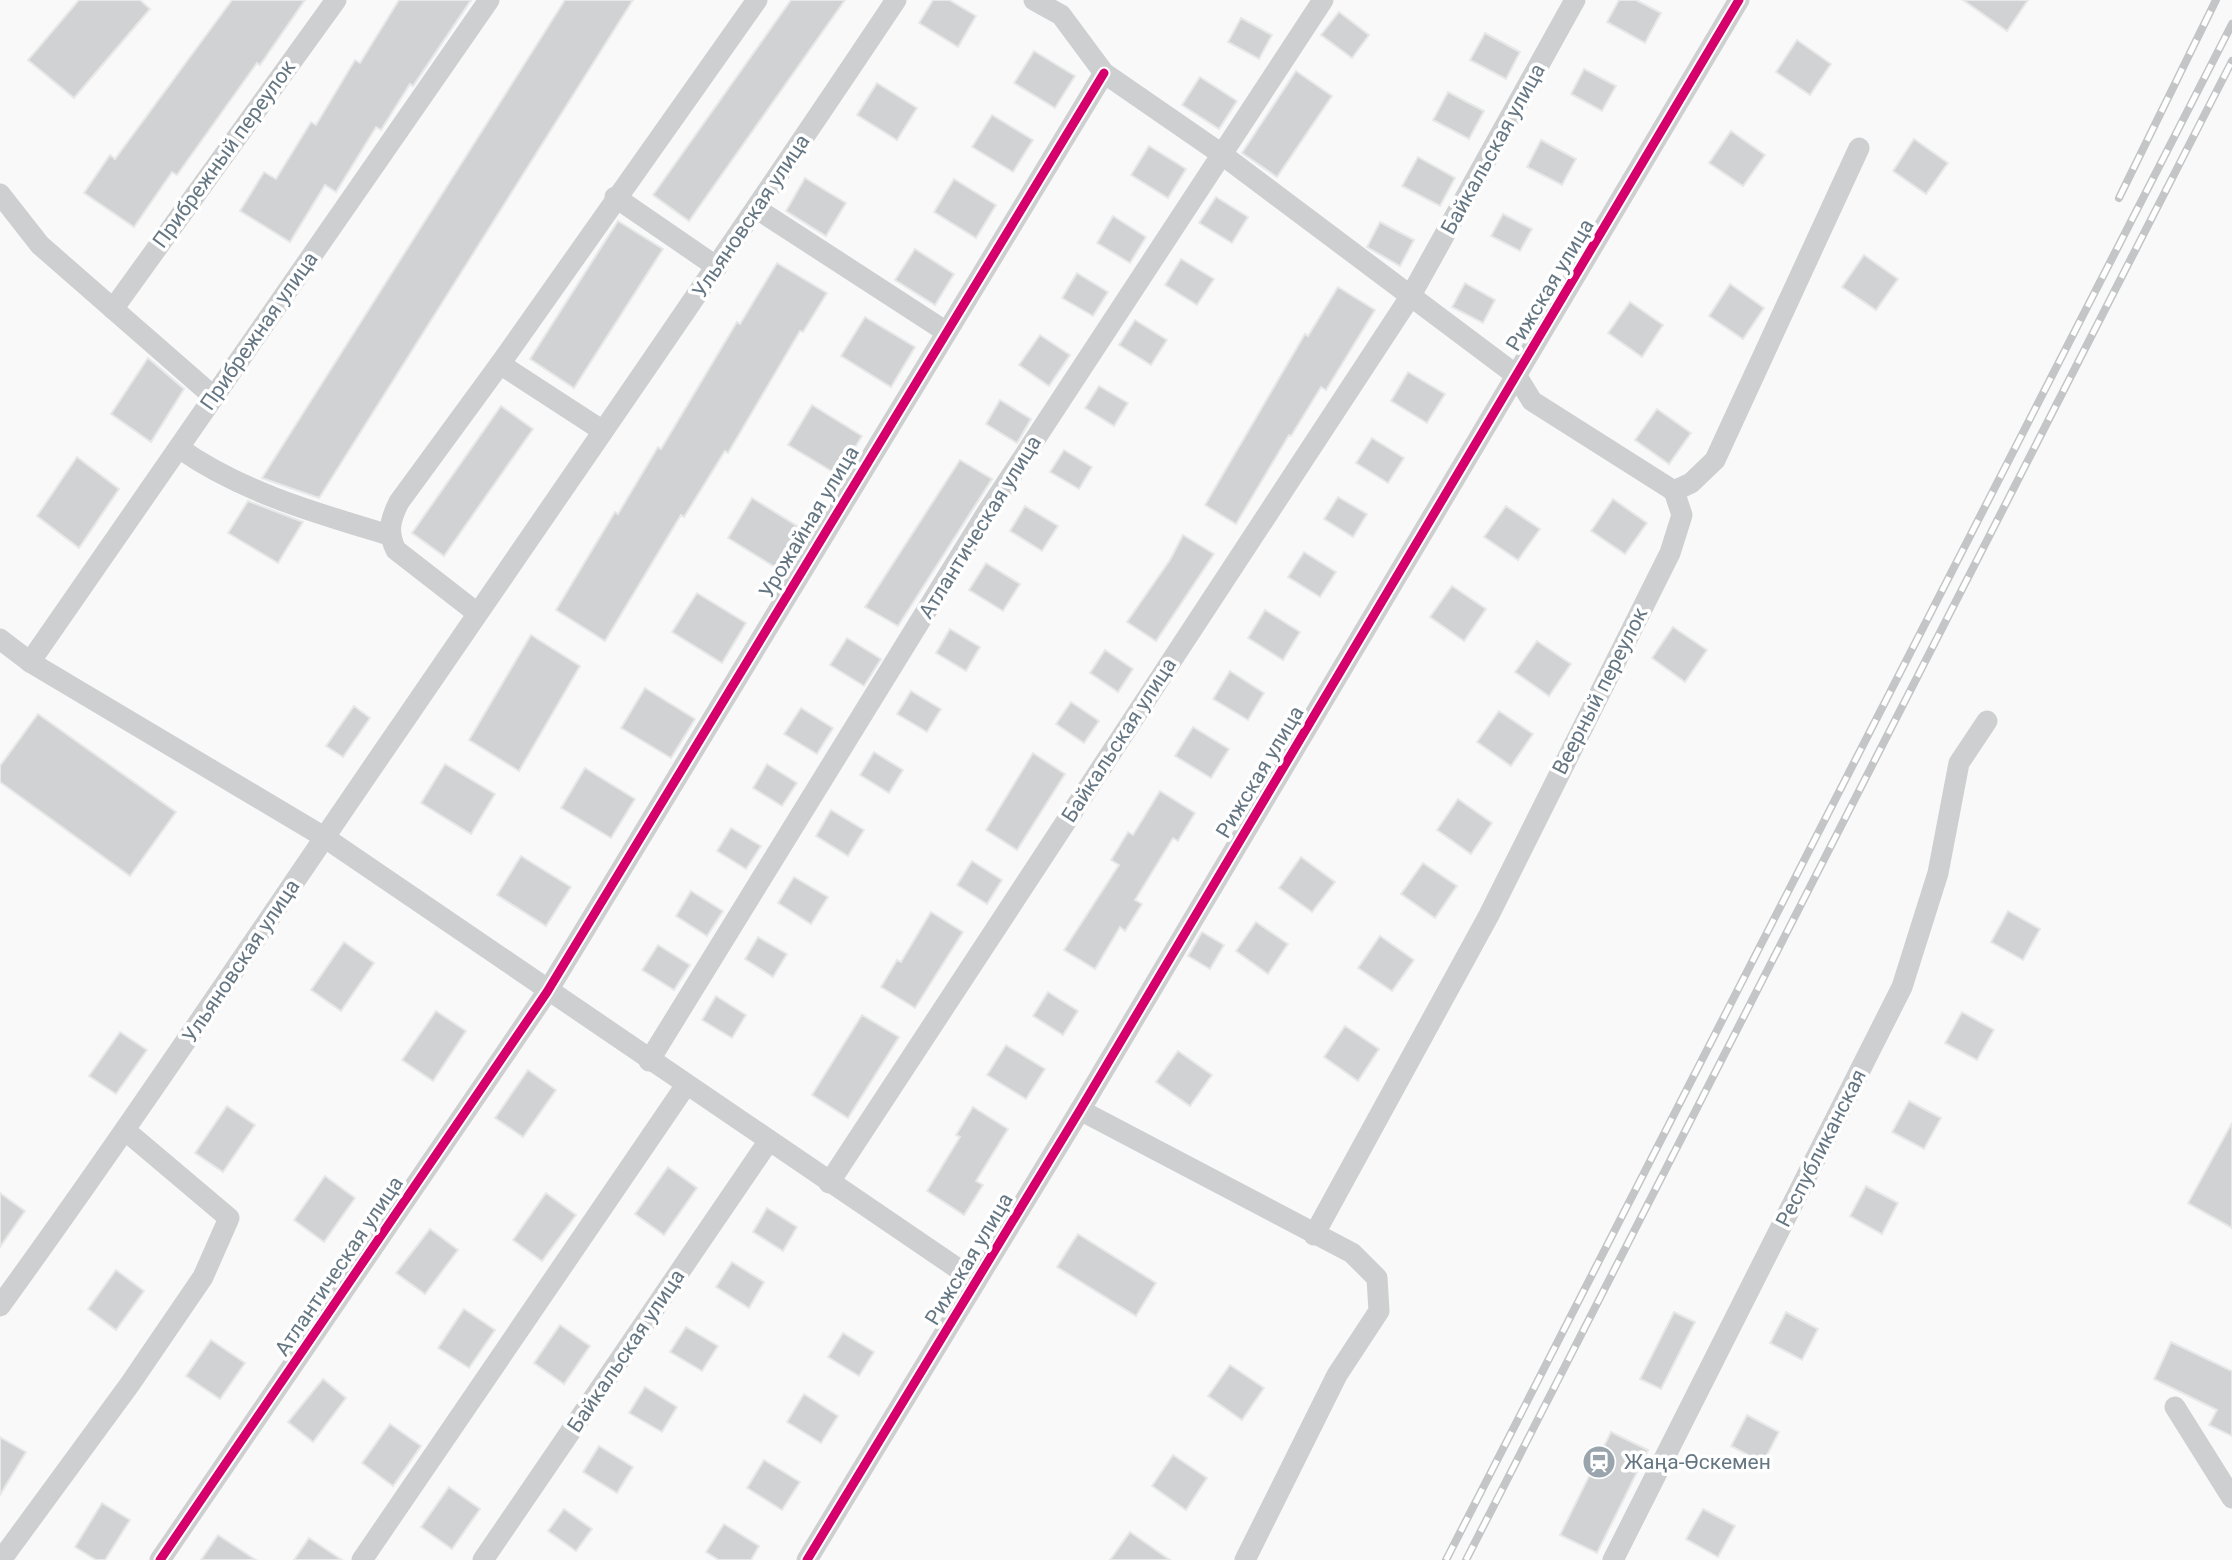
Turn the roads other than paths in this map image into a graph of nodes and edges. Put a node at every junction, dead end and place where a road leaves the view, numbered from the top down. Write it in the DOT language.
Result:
graph roads {
  1 [pos="336,0"];
  2 [pos="489,0"];
  3 [pos="757,0"];
  4 [pos="896,0"];
  5 [pos="1322,0"];
  6 [pos="1575,0"];
  7 [pos="1739,0"];
  8 [pos="1046,3"];
  9 [pos="1104,73"];
  10 [pos="1859,148"];
  11 [pos="1220,153"];
  12 [pos="0,194"];
  13 [pos="615,197"];
  14 [pos="757,209"];
  15 [pos="717,267"];
  16 [pos="1410,297"];
  17 [pos="113,309"];
  18 [pos="945,331"];
  19 [pos="500,364"];
  20 [pos="1516,375"];
  21 [pos="214,397"];
  22 [pos="603,431"];
  23 [pos="179,447"];
  24 [pos="1674,491"];
  25 [pos="389,535"];
  26 [pos="477,613"];
  27 [pos="0,639"];
  28 [pos="30,662"];
  29 [pos="1987,721"];
  30 [pos="324,837"];
  31 [pos="547,992"];
  32 [pos="649,1061"];
  33 [pos="686,1085"];
  34 [pos="1080,1110"];
  35 [pos="126,1131"];
  36 [pos="768,1142"];
  37 [pos="829,1183"];
  38 [pos="1314,1235"];
  39 [pos="976,1281"];
  40 [pos="0,1306"];
  41 [pos="2175,1407"];
  42 [pos="2232,1498"];
  43 [pos="1,1560"];
  44 [pos="160,1560"];
  45 [pos="362,1560"];
  46 [pos="483,1560"];
  47 [pos="807,1560"];
  48 [pos="1245,1560"];
  49 [pos="1613,1560"];
  1 -- 17 [label="street, Прибрежный переулок"];
  2 -- 21 [label="street, Прибрежная улица"];
  3 -- 13 [label="street"];
  4 -- 14 [label="street, Ульяновская улица"];
  5 -- 11 [label="street, Атлантическая улица"];
  6 -- 16 [label="street, Байкальская улица"];
  7 -- 20 [label="street, Рижская улица"];
  8 -- 9 [label="street"];
  9 -- 11 [label="street"];
  9 -- 18 [label="street, Урожайная улица"];
  10 -- 24 [label="street"];
  11 -- 16 [label="street"];
  11 -- 32 [label="street, Атлантическая улица"];
  12 -- 17 [label="street"];
  13 -- 15 [label="street"];
  13 -- 19 [label="street"];
  14 -- 15 [label="street, Ульяновская улица"];
  14 -- 18 [label="street"];
  15 -- 22 [label="street, Ульяновская улица"];
  16 -- 20 [label="street"];
  16 -- 37 [label="street, Байкальская улица"];
  17 -- 21 [label="street"];
  18 -- 31 [label="street, Урожайная улица"];
  19 -- 22 [label="street"];
  19 -- 25 [label="street"];
  20 -- 24 [label="street"];
  20 -- 34 [label="street, Рижская улица"];
  21 -- 23 [label="street, Прибрежная улица"];
  22 -- 26 [label="street, Ульяновская улица"];
  23 -- 25 [label="street"];
  23 -- 28 [label="street, Прибрежная улица"];
  24 -- 38 [label="street, Веерный переулок"];
  25 -- 26 [label="street"];
  26 -- 30 [label="street, Ульяновская улица"];
  27 -- 28 [label="street"];
  28 -- 30 [label="street"];
  29 -- 49 [label="street, Республиканская"];
  30 -- 31 [label="street"];
  30 -- 35 [label="street, Ульяновская улица"];
  31 -- 32 [label="street"];
  31 -- 44 [label="street, Атлантическая улица"];
  32 -- 33 [label="street"];
  33 -- 36 [label="street"];
  33 -- 45 [label="street"];
  34 -- 38 [label="street"];
  34 -- 39 [label="street, Рижская улица"];
  35 -- 40 [label="street, Ульяновская улица"];
  35 -- 43 [label="street"];
  36 -- 37 [label="street"];
  36 -- 46 [label="street, Байкальская улица"];
  37 -- 39 [label="street"];
  38 -- 48 [label="street"];
  39 -- 47 [label="street, Рижская улица"];
  41 -- 42 [label="street"];
}
